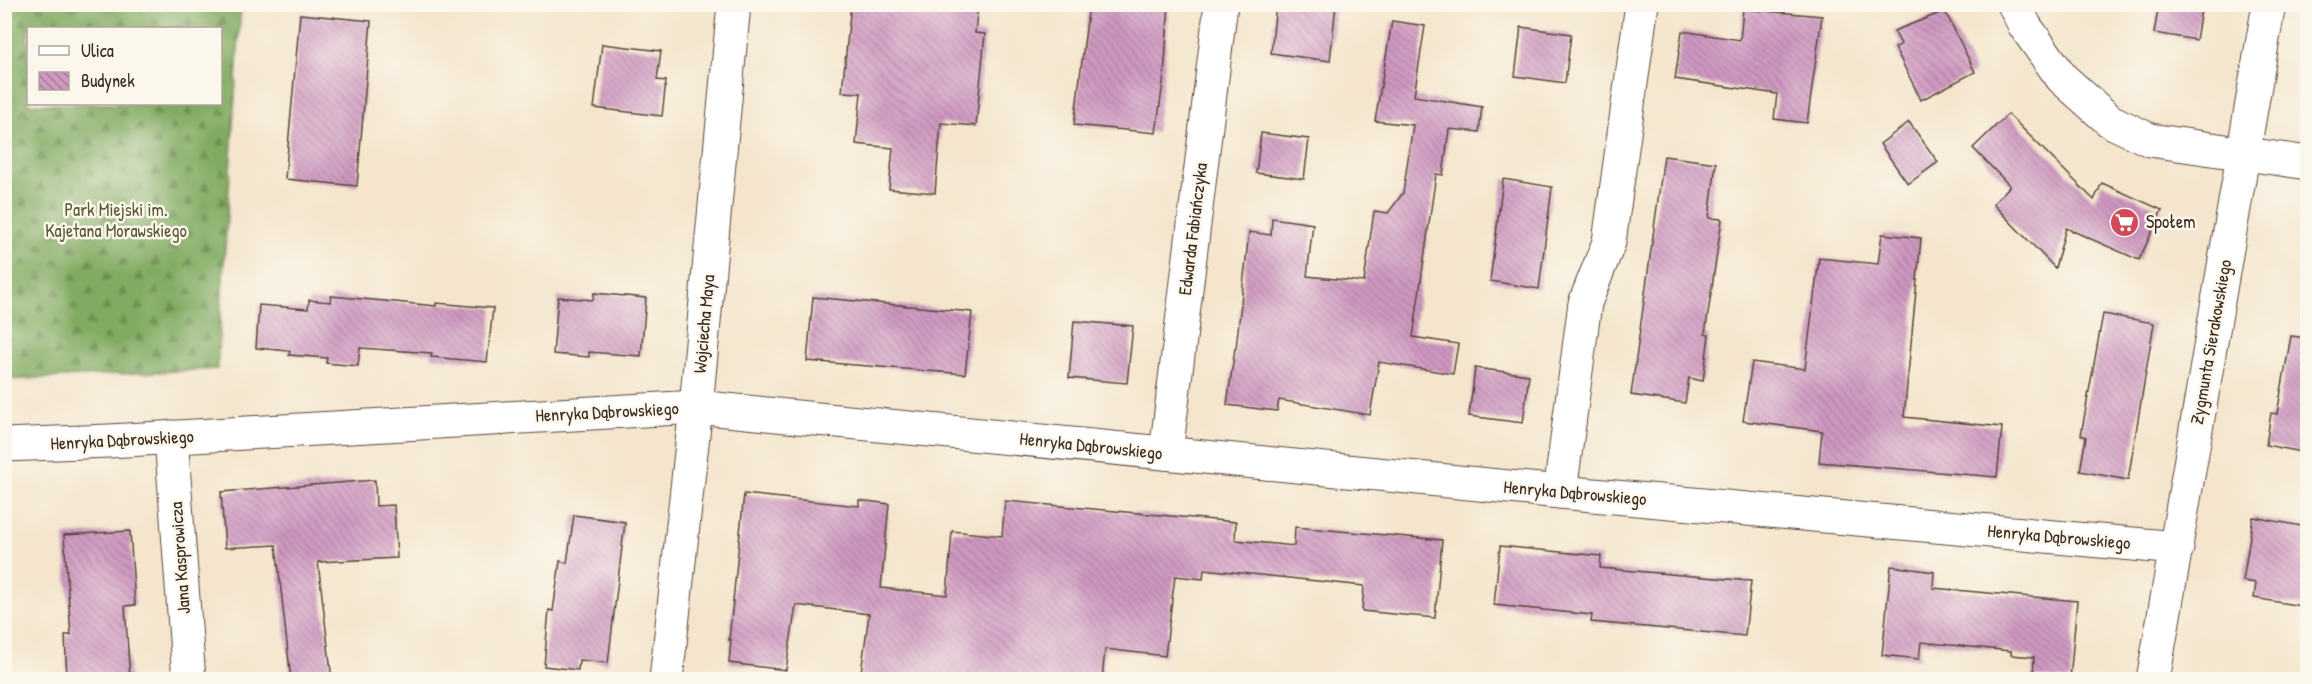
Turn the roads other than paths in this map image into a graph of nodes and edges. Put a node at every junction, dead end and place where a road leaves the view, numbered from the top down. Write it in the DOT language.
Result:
graph roads {
  1 [pos="734,4"];
  2 [pos="1221,4"];
  3 [pos="1642,4"];
  4 [pos="2014,4"];
  5 [pos="2269,4"];
  6 [pos="2243,154"];
  7 [pos="2307,163"];
  8 [pos="696,407"];
  9 [pos="171,437"];
  10 [pos="4,445"];
  11 [pos="1166,453"];
  12 [pos="1560,492"];
  13 [pos="2176,548"];
  14 [pos="189,680"];
  15 [pos="666,680"];
  16 [pos="2153,680"];
  1 -- 8 [label="street, Wojciecha Maya"];
  2 -- 11 [label="street, Edwarda Fabiańczyka"];
  3 -- 12 [label="street"];
  4 -- 6 [label="street"];
  5 -- 6 [label="street, Zygmunta Sierakowskiego"];
  6 -- 7 [label="street"];
  6 -- 13 [label="street, Zygmunta Sierakowskiego"];
  8 -- 9 [label="street, Henryka Dąbrowskiego"];
  8 -- 11 [label="street, Henryka Dąbrowskiego"];
  8 -- 15 [label="street, Wojciecha Maya"];
  9 -- 10 [label="street, Henryka Dąbrowskiego"];
  9 -- 14 [label="street, Jana Kasprowicza"];
  11 -- 12 [label="street, Henryka Dąbrowskiego"];
  12 -- 13 [label="street, Henryka Dąbrowskiego"];
  13 -- 16 [label="street, Zygmunta Sierakowskiego"];
}
